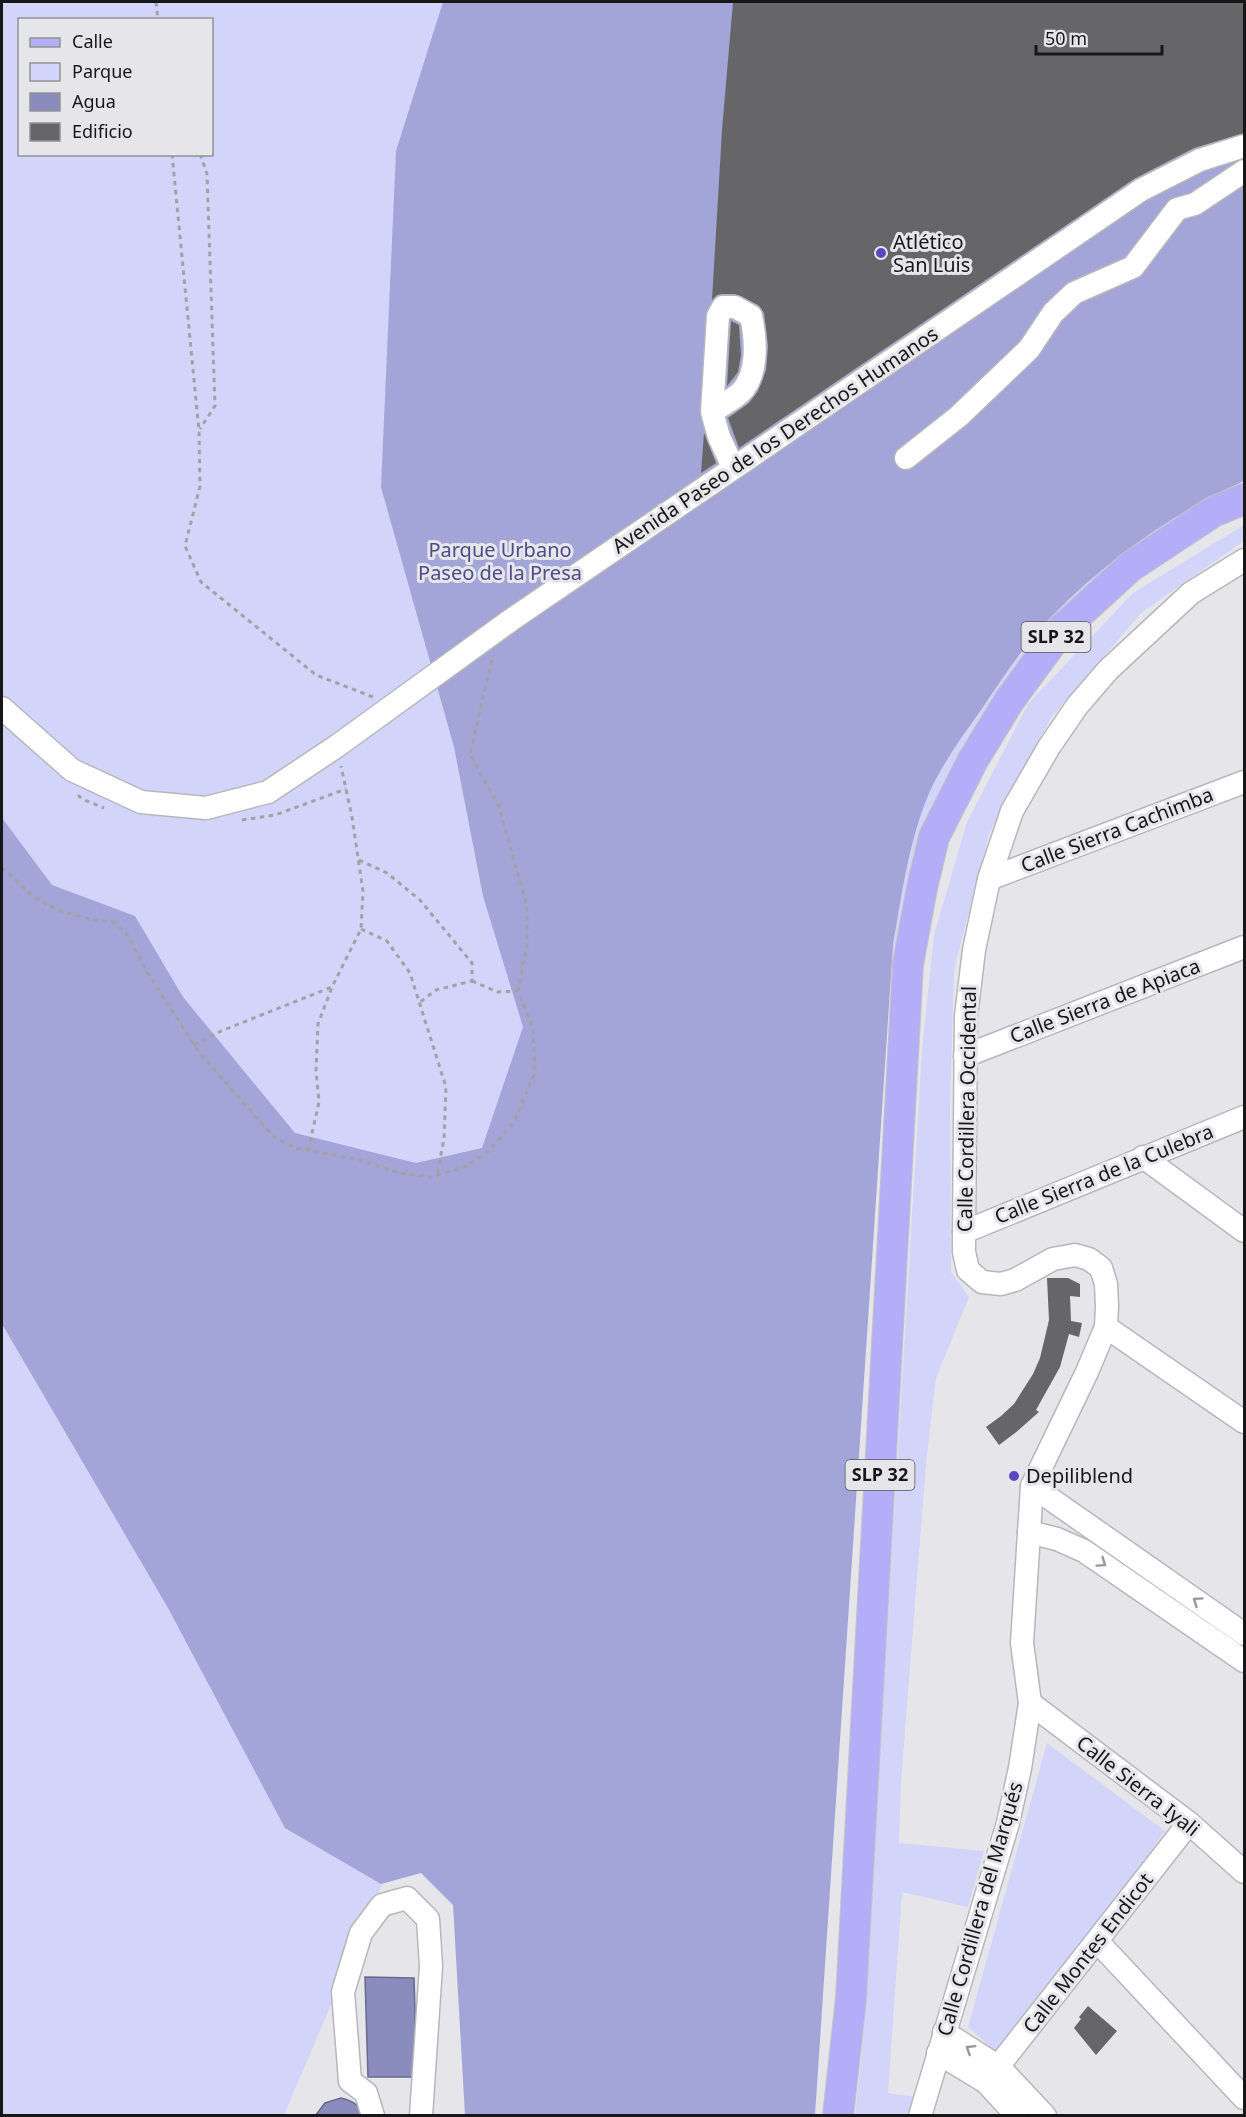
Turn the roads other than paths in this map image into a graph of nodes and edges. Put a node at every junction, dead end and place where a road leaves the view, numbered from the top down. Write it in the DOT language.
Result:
graph roads {
  1 [pos="1245,146"];
  2 [pos="1245,171"];
  3 [pos="712,412"];
  4 [pos="906,458"];
  5 [pos="733,467"];
  6 [pos="1245,499"];
  7 [pos="1245,560"];
  8 [pos="2,708"];
  9 [pos="1245,782"];
  10 [pos="989,879"];
  11 [pos="1245,947"];
  12 [pos="965,1056"];
  13 [pos="1245,1118"];
  14 [pos="1143,1157"];
  15 [pos="1245,1231"];
  16 [pos="964,1232"];
  17 [pos="1106,1327"];
  18 [pos="1245,1422"];
  19 [pos="1032,1486"];
  20 [pos="1078,1518"];
  21 [pos="1029,1532"];
  22 [pos="1069,1544"];
  23 [pos="1245,1634"];
  24 [pos="1245,1661"];
  25 [pos="1030,1703"];
  26 [pos="1189,1823"];
  27 [pos="1245,1872"];
  28 [pos="1096,1941"];
  29 [pos="941,2043"];
  30 [pos="992,2075"];
  31 [pos="1245,2098"];
  32 [pos="373,2115"];
  33 [pos="421,2115"];
  34 [pos="838,2115"];
  35 [pos="920,2115"];
  36 [pos="1017,2115"];
  37 [pos="1045,2115"];
  1 -- 5 [label="street, Avenida Paseo de los Derechos Humanos"];
  2 -- 4 [label="street"];
  3 -- 5 [label="street"];
  5 -- 8 [label="street, Avenida Paseo de los Derechos Humanos"];
  6 -- 34 [label="main road, SLP 32"];
  7 -- 10 [label="street, Calle Cordillera Occidental"];
  9 -- 10 [label="street, Calle Sierra Cachimba"];
  10 -- 12 [label="street, Calle Cordillera Occidental"];
  11 -- 12 [label="street, Calle Sierra de Apiaca"];
  12 -- 16 [label="street, Calle Cordillera Occidental"];
  13 -- 14 [label="street, Calle Sierra de la Culebra"];
  14 -- 15 [label="street"];
  14 -- 16 [label="street, Calle Sierra de la Culebra"];
  16 -- 17 [label="street, Calle Cordillera Occidental"];
  17 -- 18 [label="street"];
  17 -- 19 [label="street, Calle Cordillera Occidental"];
  19 -- 20 [label="street"];
  19 -- 21 [label="street, Calle Cordillera del Marqués"];
  20 -- 22 [label="street"];
  23 -- 20 [label="street, one-way"];
  21 -- 22 [label="street"];
  21 -- 25 [label="street, Calle Cordillera del Marqués"];
  22 -- 24 [label="street, one-way"];
  25 -- 26 [label="street, Calle Sierra Iyali"];
  25 -- 29 [label="street, Calle Cordillera del Marqués"];
  26 -- 27 [label="street, Calle Sierra Iyali"];
  26 -- 28 [label="street, Calle Montes Endicot"];
  28 -- 30 [label="street, Calle Montes Endicot"];
  28 -- 31 [label="street"];
  29 -- 30 [label="street"];
  29 -- 35 [label="street, Calle Cordillera del Marqués"];
  30 -- 36 [label="street"];
  30 -- 37 [label="street"];
  32 -- 33 [label="street"];
}
